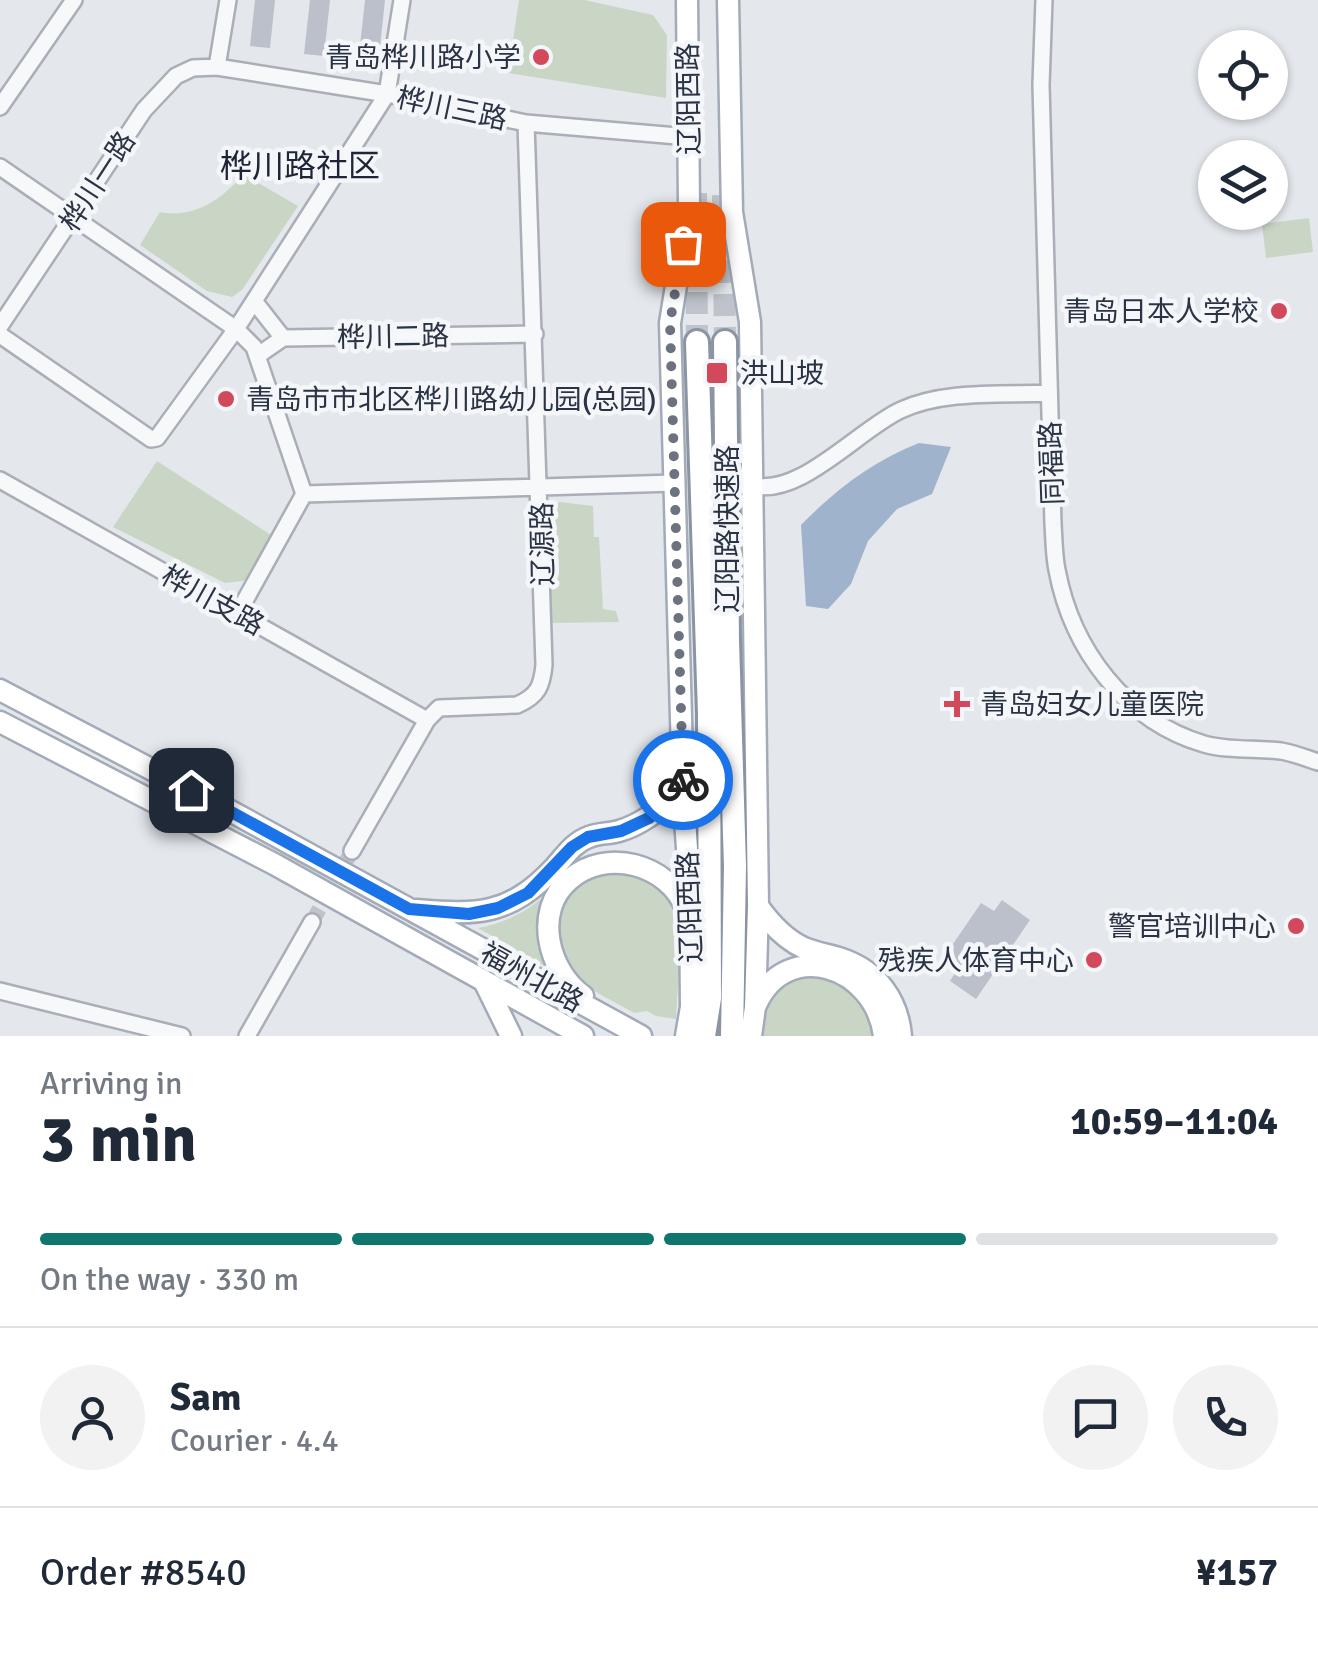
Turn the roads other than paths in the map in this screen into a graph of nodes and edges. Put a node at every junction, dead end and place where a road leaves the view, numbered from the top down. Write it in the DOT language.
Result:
graph roads {
  1 [pos="74,0"];
  2 [pos="228,0"];
  3 [pos="402,0"];
  4 [pos="728,0"];
  5 [pos="738,0"];
  6 [pos="1044,0"];
  7 [pos="683,1"];
  8 [pos="217,66"];
  9 [pos="387,94"];
  10 [pos="0,107"];
  11 [pos="526,123"];
  12 [pos="688,137"];
  13 [pos="0,168"];
  14 [pos="73,218"];
  15 [pos="743,281"];
  16 [pos="254,300"];
  17 [pos="0,326"];
  18 [pos="236,329"];
  19 [pos="535,334"];
  20 [pos="0,335"];
  21 [pos="283,338"];
  22 [pos="697,342"];
  23 [pos="725,342"];
  24 [pos="257,356"];
  25 [pos="1048,393"];
  26 [pos="0,480"];
  27 [pos="674,483"];
  28 [pos="751,485"];
  29 [pos="541,489"];
  30 [pos="304,494"];
  31 [pos="238,614"];
  32 [pos="0,690"];
  33 [pos="720,715"];
  34 [pos="427,720"];
  35 [pos="0,722"];
  36 [pos="1318,762"];
  37 [pos="683,790"];
  38 [pos="352,851"];
  39 [pos="758,906"];
  40 [pos="409,909"];
  41 [pos="312,922"];
  42 [pos="690,922"];
  43 [pos="484,981"];
  44 [pos="0,991"];
  45 [pos="755,1007"];
  46 [pos="182,1036"];
  47 [pos="248,1036"];
  48 [pos="511,1036"];
  49 [pos="583,1036"];
  50 [pos="642,1036"];
  51 [pos="686,1036"];
  52 [pos="704,1036"];
  53 [pos="732,1036"];
  54 [pos="751,1036"];
  55 [pos="884,1036"];
  56 [pos="902,1036"];
  1 -- 10 [label="street"];
  2 -- 8 [label="street"];
  3 -- 9 [label="street"];
  4 -- 15 [label="main road, 辽阳西路"];
  5 -- 15 [label="main road"];
  6 -- 25 [label="street, 同福路"];
  7 -- 12 [label="main road, 辽阳西路"];
  8 -- 9 [label="street, 桦川三路"];
  8 -- 14 [label="street, 桦川一路"];
  9 -- 11 [label="street, 桦川三路"];
  9 -- 16 [label="street"];
  11 -- 12 [label="street, 桦川三路"];
  11 -- 19 [label="street, 辽源路"];
  12 -- 27 [label="main road, 辽阳西路"];
  13 -- 14 [label="street"];
  14 -- 17 [label="street, 桦川一路"];
  14 -- 18 [label="street"];
  15 -- 28 [label="main road, 辽阳西路"];
  16 -- 18 [label="street"];
  16 -- 21 [label="street"];
  18 -- 20 [label="street"];
  18 -- 24 [label="street"];
  19 -- 21 [label="street, 桦川二路"];
  19 -- 29 [label="street, 辽源路"];
  21 -- 24 [label="street"];
  22 -- 33 [label="highway, 辽阳路快速路"];
  23 -- 33 [label="highway, 辽阳路快速路"];
  24 -- 30 [label="street"];
  25 -- 28 [label="street"];
  25 -- 36 [label="street, 同福路"];
  26 -- 31 [label="street, 桦川支路"];
  27 -- 29 [label="street"];
  27 -- 37 [label="main road, 辽阳西路"];
  28 -- 39 [label="main road, 辽阳西路"];
  29 -- 30 [label="street"];
  29 -- 34 [label="street, 辽源路"];
  30 -- 31 [label="street"];
  31 -- 34 [label="street, 桦川支路"];
  32 -- 40 [label="main road, 福州北路"];
  33 -- 52 [label="highway, 辽阳西路"];
  33 -- 53 [label="highway, 辽阳西路"];
  34 -- 38 [label="street"];
  35 -- 43 [label="main road, 福州北路"];
  37 -- 40 [label="main road"];
  37 -- 42 [label="main road, 辽阳西路"];
  39 -- 45 [label="main road, 辽阳西路"];
  39 -- 56 [label="main road"];
  40 -- 50 [label="main road, 福州北路"];
  41 -- 47 [label="street"];
  42 -- 50 [label="main road"];
  42 -- 51 [label="main road, 辽阳西路"];
  43 -- 48 [label="main road"];
  43 -- 49 [label="main road, 福州北路"];
  44 -- 46 [label="street"];
  45 -- 54 [label="main road, 辽阳西路"];
  45 -- 55 [label="main road"];
}
